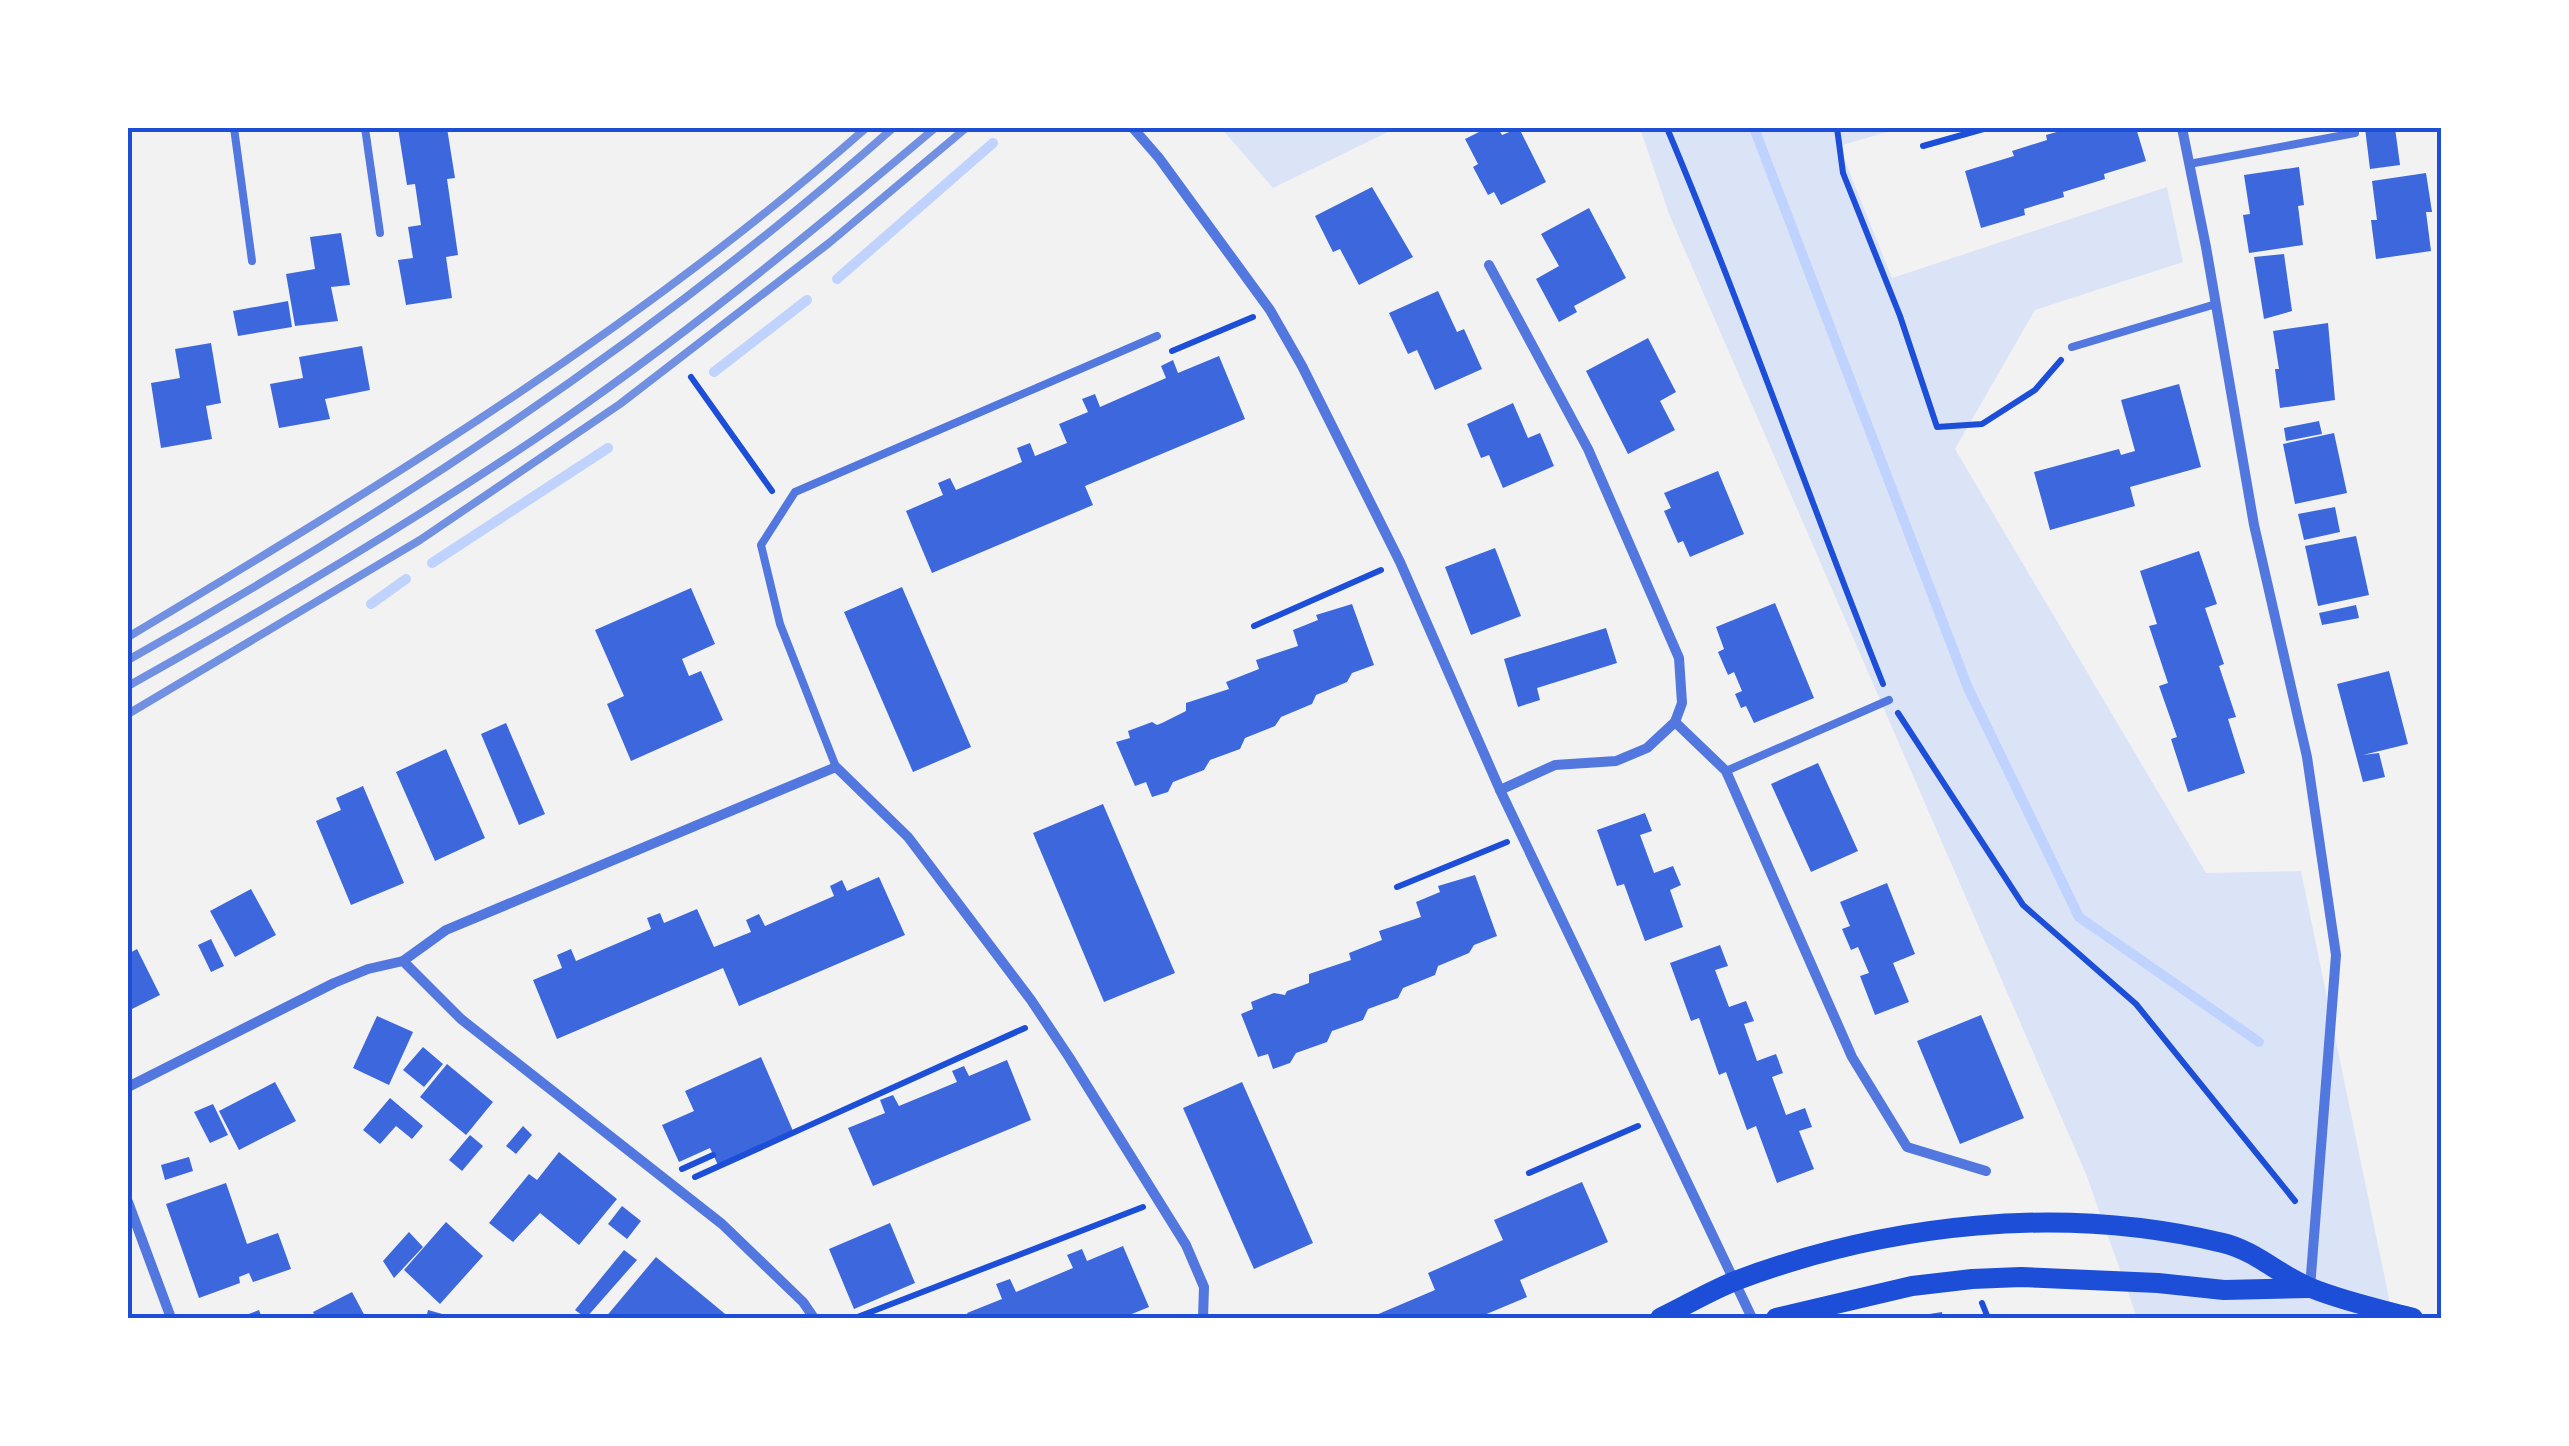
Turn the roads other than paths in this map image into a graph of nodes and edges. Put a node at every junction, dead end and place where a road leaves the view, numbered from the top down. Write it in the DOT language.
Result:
graph roads {
  1 [pos="234,128"];
  2 [pos="365,128"];
  3 [pos="1133,128"];
  4 [pos="2182,128"];
  5 [pos="2354,128"];
  6 [pos="2190,164"];
  7 [pos="380,233"];
  8 [pos="252,261"];
  9 [pos="1489,265"];
  10 [pos="2216,304"];
  11 [pos="1156,336"];
  12 [pos="2072,347"];
  13 [pos="1889,700"];
  14 [pos="1675,722"];
  15 [pos="836,767"];
  16 [pos="1726,771"];
  17 [pos="1500,790"];
  18 [pos="403,962"];
  19 [pos="128,1087"];
  20 [pos="1986,1171"];
  21 [pos="128,1202"];
  22 [pos="1734,1282"];
  23 [pos="2310,1288"];
  24 [pos="171,1318"];
  25 [pos="814,1318"];
  26 [pos="1204,1318"];
  27 [pos="1660,1318"];
  28 [pos="1752,1318"];
  29 [pos="1776,1318"];
  30 [pos="2413,1318"];
  1 -- 8 [label="lane"];
  2 -- 7 [label="lane"];
  3 -- 17 [label="street"];
  4 -- 6 [label="street"];
  5 -- 6 [label="lane"];
  6 -- 10 [label="street"];
  9 -- 14 [label="street"];
  10 -- 12 [label="lane"];
  10 -- 23 [label="street"];
  11 -- 15 [label="lane"];
  13 -- 16 [label="lane"];
  14 -- 16 [label="street"];
  14 -- 17 [label="street"];
  15 -- 18 [label="street"];
  15 -- 26 [label="street"];
  16 -- 20 [label="street"];
  17 -- 22 [label="street"];
  18 -- 19 [label="street"];
  18 -- 25 [label="street"];
  21 -- 24 [label="street"];
  22 -- 23 [label="main road"];
  22 -- 27 [label="main road"];
  22 -- 28 [label="street"];
  23 -- 29 [label="main road"];
  23 -- 30 [label="main road"];
}
